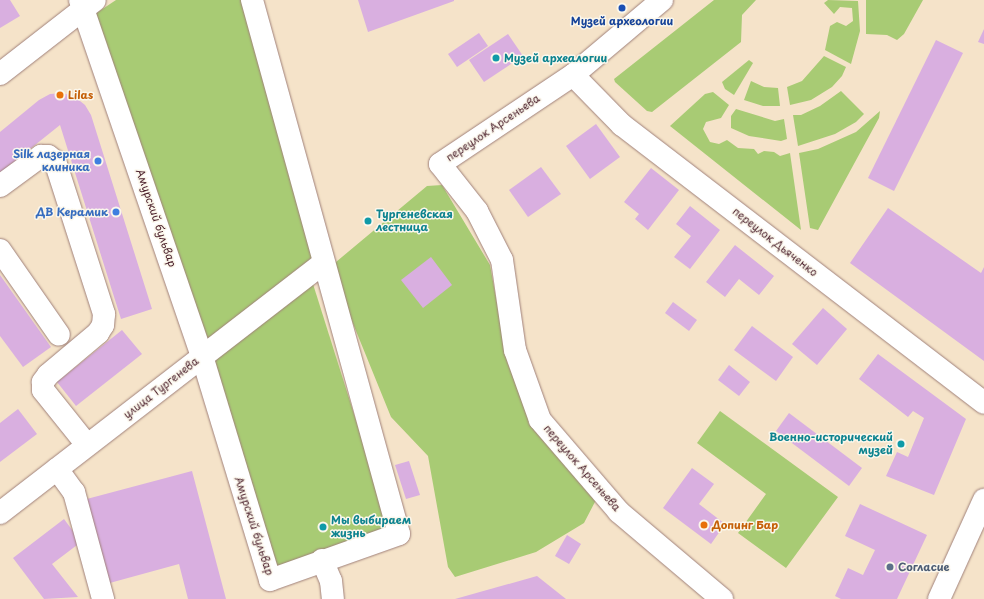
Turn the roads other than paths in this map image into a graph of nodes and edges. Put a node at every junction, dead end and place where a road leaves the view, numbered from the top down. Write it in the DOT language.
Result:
graph roads {
  1 [pos="252,0"];
  2 [pos="662,0"];
  3 [pos="87,3"];
  4 [pos="0,74"];
  5 [pos="573,75"];
  6 [pos="0,186"];
  7 [pos="0,250"];
  8 [pos="323,263"];
  9 [pos="59,335"];
  10 [pos="202,356"];
  11 [pos="984,403"];
  12 [pos="87,445"];
  13 [pos="56,469"];
  14 [pos="984,500"];
  15 [pos="0,513"];
  16 [pos="322,560"];
  17 [pos="699,591"];
  18 [pos="103,599"];
  19 [pos="333,599"];
  20 [pos="722,599"];
  21 [pos="938,599"];
  1 -- 8 [label="street, Амурский бульвар"];
  2 -- 5 [label="street"];
  3 -- 4 [label="street"];
  3 -- 10 [label="street, Амурский бульвар"];
  5 -- 11 [label="street, переулок Дьяченко"];
  5 -- 17 [label="street, переулок Арсеньева"];
  6 -- 12 [label="street"];
  7 -- 9 [label="street"];
  8 -- 10 [label="street, улица Тургенева"];
  8 -- 16 [label="street, Амурский бульвар"];
  10 -- 12 [label="street, улица Тургенева"];
  10 -- 16 [label="street, Амурский бульвар"];
  12 -- 13 [label="street, улица Тургенева"];
  13 -- 15 [label="street, улица Тургенева"];
  13 -- 18 [label="street"];
  14 -- 21 [label="street"];
  16 -- 19 [label="street"];
  17 -- 20 [label="street, переулок Арсеньева"];
}
